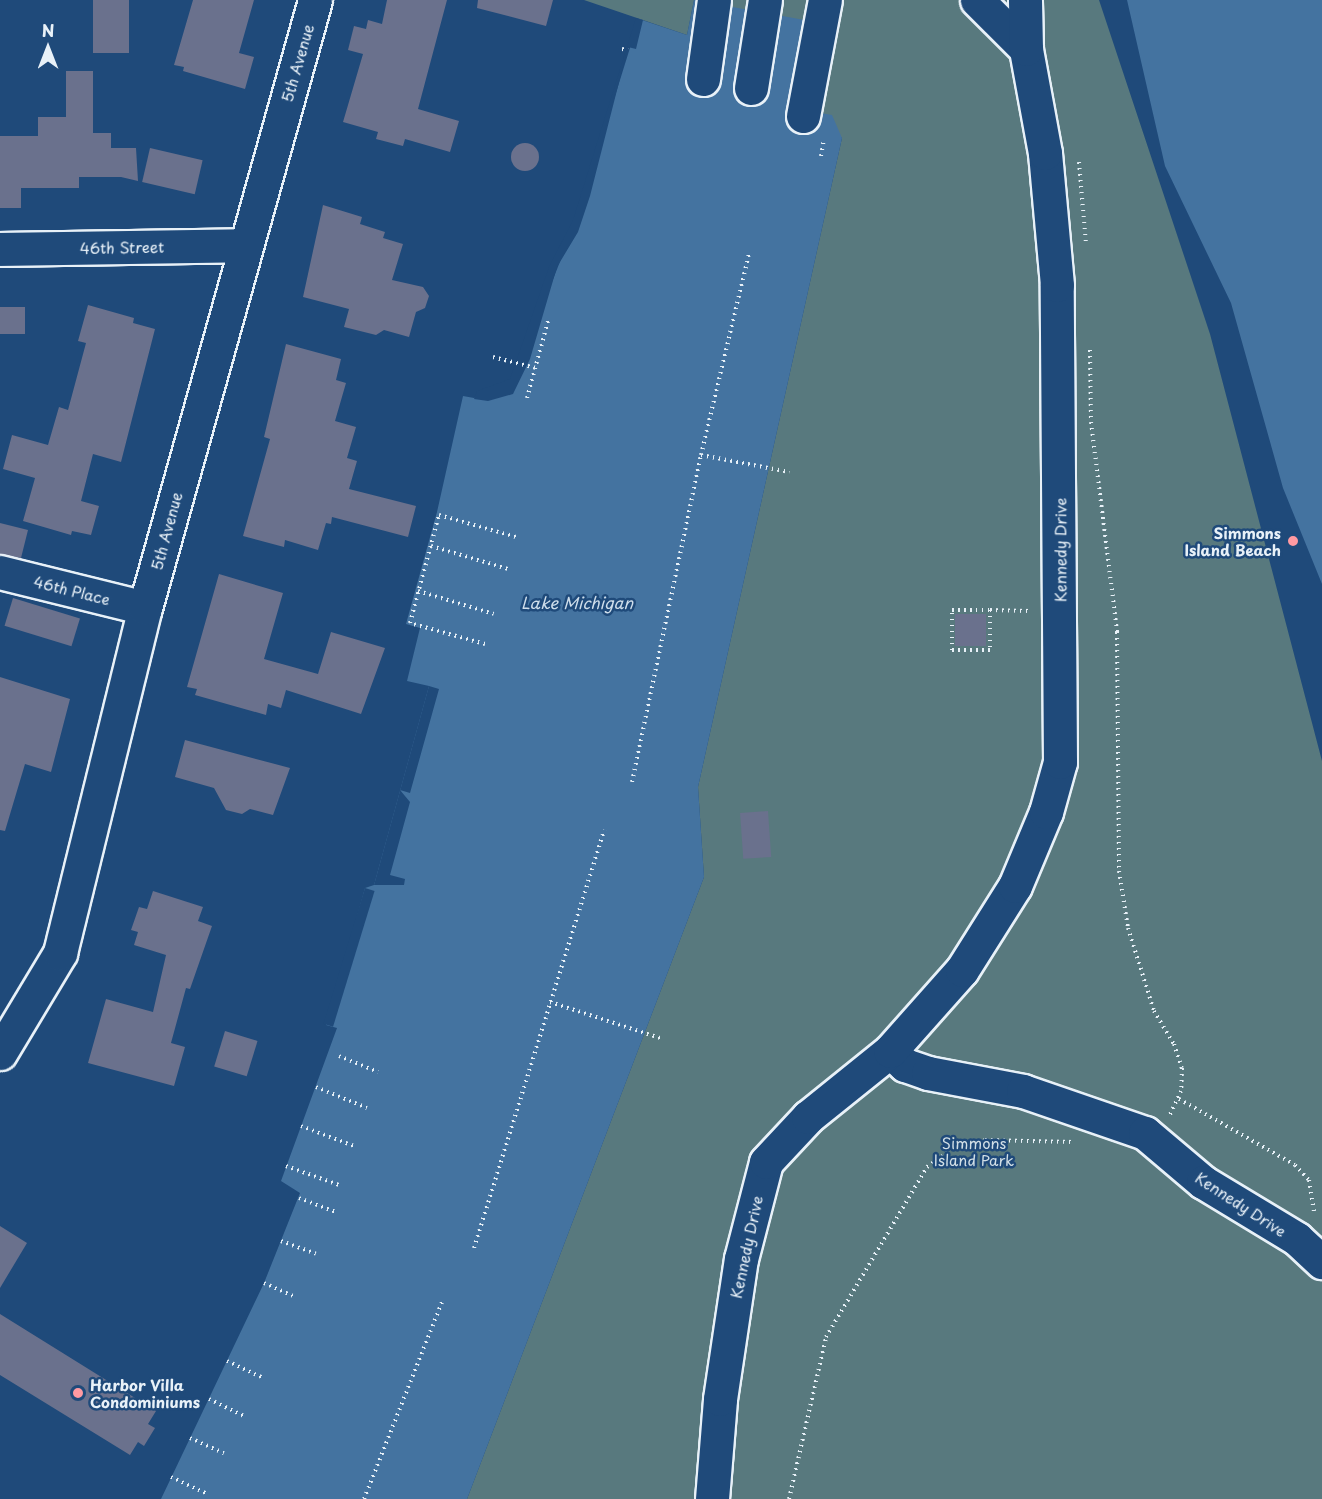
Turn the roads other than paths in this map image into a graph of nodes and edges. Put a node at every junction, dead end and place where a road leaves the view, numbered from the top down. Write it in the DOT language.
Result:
graph roads {
  1 [pos="315,0"];
  2 [pos="714,0"];
  3 [pos="765,0"];
  4 [pos="825,0"];
  5 [pos="977,0"];
  6 [pos="1025,0"];
  7 [pos="1026,50"];
  8 [pos="703,79"];
  9 [pos="751,88"];
  10 [pos="803,117"];
  11 [pos="243,245"];
  12 [pos="0,249"];
  13 [pos="0,572"];
  14 [pos="145,608"];
  15 [pos="890,1051"];
  16 [pos="0,1053"];
  17 [pos="1310,1229"];
  18 [pos="1322,1262"];
  19 [pos="712,1499"];
  1 -- 11 [label="street, 5th Avenue"];
  2 -- 8 [label="street"];
  3 -- 9 [label="street"];
  4 -- 10 [label="street"];
  5 -- 7 [label="street"];
  6 -- 7 [label="street, Kennedy Drive"];
  7 -- 15 [label="street, Kennedy Drive"];
  11 -- 12 [label="street, 46th Street"];
  11 -- 14 [label="street, 5th Avenue"];
  13 -- 14 [label="street, 46th Place"];
  14 -- 16 [label="street, 5th Avenue"];
  15 -- 17 [label="street, Kennedy Drive"];
  15 -- 19 [label="street, Kennedy Drive"];
  17 -- 18 [label="street, Kennedy Drive"];
}
